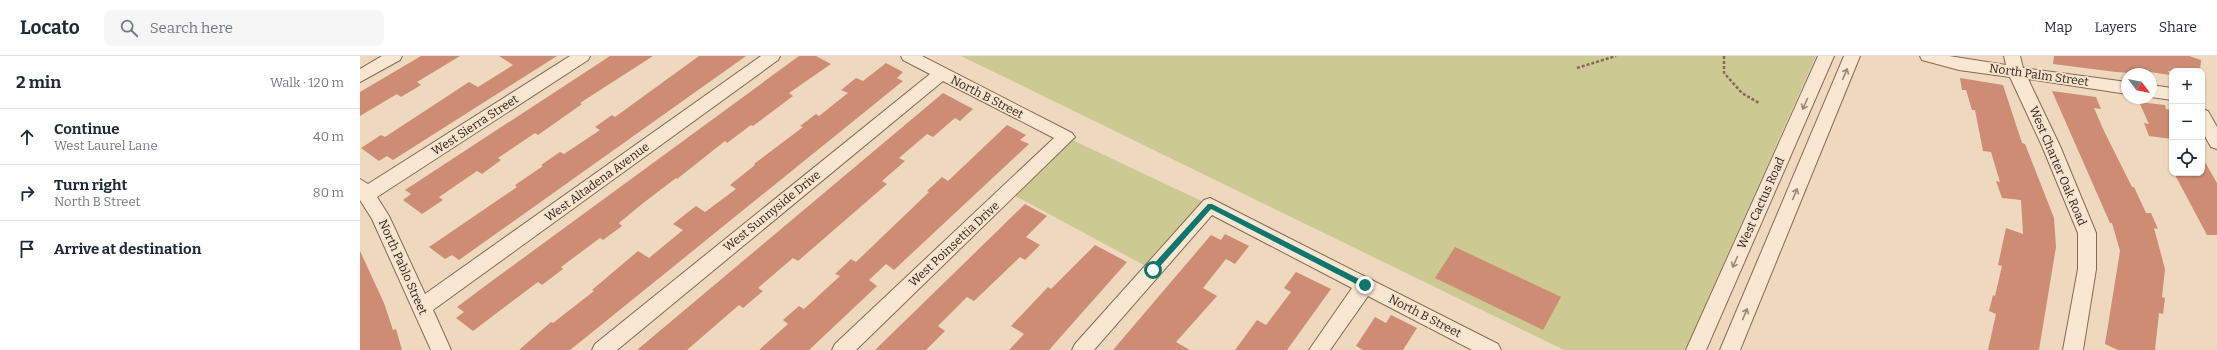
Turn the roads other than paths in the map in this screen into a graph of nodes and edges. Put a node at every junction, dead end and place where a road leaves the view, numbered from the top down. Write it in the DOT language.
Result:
graph roads {
  1 [pos="394,56"];
  2 [pos="582,56"];
  3 [pos="772,56"];
  4 [pos="909,56"];
  5 [pos="1826,56"];
  6 [pos="1852,56"];
  7 [pos="1928,56"];
  8 [pos="2014,64"];
  9 [pos="942,73"];
  10 [pos="360,76"];
  11 [pos="2121,87"];
  12 [pos="2157,92"];
  13 [pos="2169,94"];
  14 [pos="2205,121"];
  15 [pos="1066,137"];
  16 [pos="2217,143"];
  17 [pos="363,190"];
  18 [pos="1365,285"];
  19 [pos="421,308"];
  20 [pos="441,350"];
  21 [pos="602,350"];
  22 [pos="842,350"];
  23 [pos="1082,350"];
  24 [pos="1319,350"];
  25 [pos="1491,350"];
  26 [pos="1696,350"];
  27 [pos="1730,350"];
  28 [pos="2072,350"];
  1 -- 10 [label="street"];
  2 -- 17 [label="street, West Sierra Street"];
  3 -- 19 [label="street, West Altadena Avenue"];
  4 -- 9 [label="street, North B Street"];
  5 -- 26 [label="street, West Cactus Road, one-way"];
  27 -- 6 [label="street, one-way"];
  7 -- 8 [label="street, North Palm Street"];
  8 -- 11 [label="street, North Palm Street"];
  8 -- 28 [label="street, West Charter Oak Road"];
  9 -- 15 [label="street, North B Street"];
  9 -- 21 [label="street, West Sunnyside Drive"];
  12 -- 13 [label="street"];
  14 -- 16 [label="street"];
  15 -- 22 [label="street, West Poinsettia Drive"];
  17 -- 19 [label="street, North Pablo Street"];
  18 -- 23 [label="street, North B Street"];
  18 -- 24 [label="street"];
  18 -- 25 [label="street, North B Street"];
  19 -- 20 [label="street, North Pablo Street"];
}
